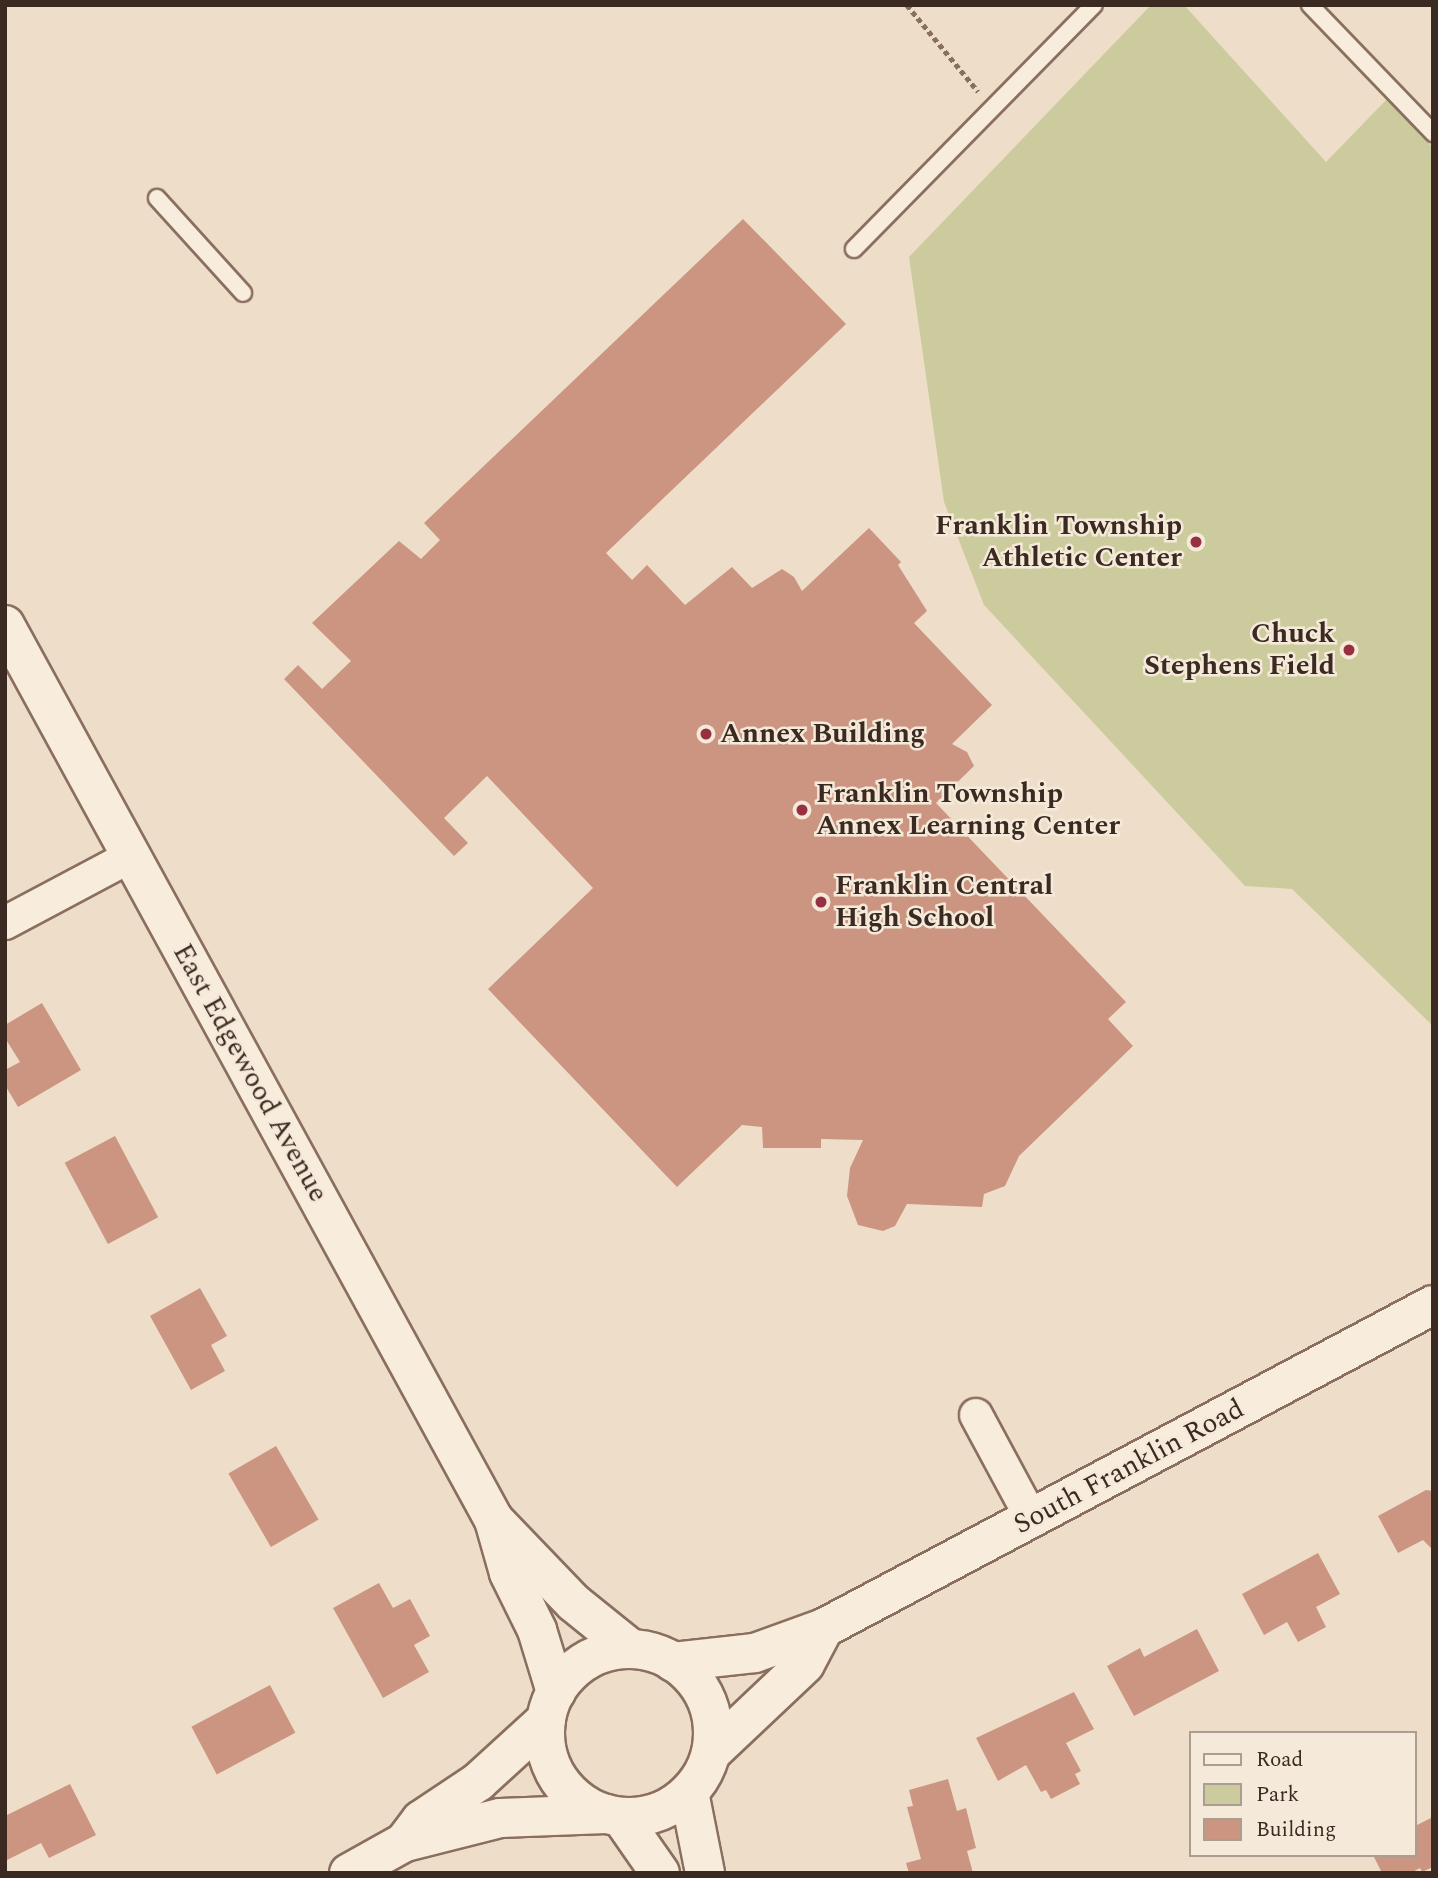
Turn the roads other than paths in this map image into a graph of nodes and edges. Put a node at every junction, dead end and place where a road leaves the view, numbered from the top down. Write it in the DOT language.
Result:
graph roads {
  1 [pos="1094,5"];
  2 [pos="1310,5"];
  3 [pos="1433,133"];
  4 [pos="157,198"];
  5 [pos="855,249"];
  6 [pos="243,293"];
  7 [pos="5,625"];
  8 [pos="131,856"];
  9 [pos="5,923"];
  10 [pos="1433,1305"];
  11 [pos="976,1415"];
  12 [pos="1032,1519"];
  13 [pos="494,1520"];
  14 [pos="824,1628"];
  15 [pos="631,1649"];
  16 [pos="673,1662"];
  17 [pos="551,1706"];
  18 [pos="711,1753"];
  19 [pos="689,1792"];
  20 [pos="613,1815"];
  21 [pos="405,1842"];
  22 [pos="349,1873"];
  23 [pos="660,1873"];
  24 [pos="705,1873"];
  1 -- 5 [label="lane"];
  2 -- 3 [label="lane"];
  4 -- 6 [label="lane"];
  7 -- 8 [label="main road, East Edgewood Avenue"];
  8 -- 9 [label="street"];
  8 -- 13 [label="main road, East Edgewood Avenue"];
  10 -- 12 [label="main road, South Franklin Road"];
  11 -- 12 [label="street"];
  12 -- 14 [label="main road, South Franklin Road"];
  13 -- 15 [label="main road"];
  13 -- 17 [label="main road"];
  14 -- 16 [label="main road, South Franklin Road"];
  14 -- 18 [label="main road"];
  15 -- 16 [label="main road"];
  15 -- 17 [label="main road"];
  16 -- 18 [label="main road"];
  17 -- 20 [label="main road"];
  17 -- 21 [label="main road"];
  18 -- 19 [label="main road"];
  19 -- 20 [label="main road"];
  19 -- 24 [label="main road"];
  20 -- 21 [label="main road"];
  20 -- 23 [label="main road"];
  21 -- 22 [label="main road"];
}
